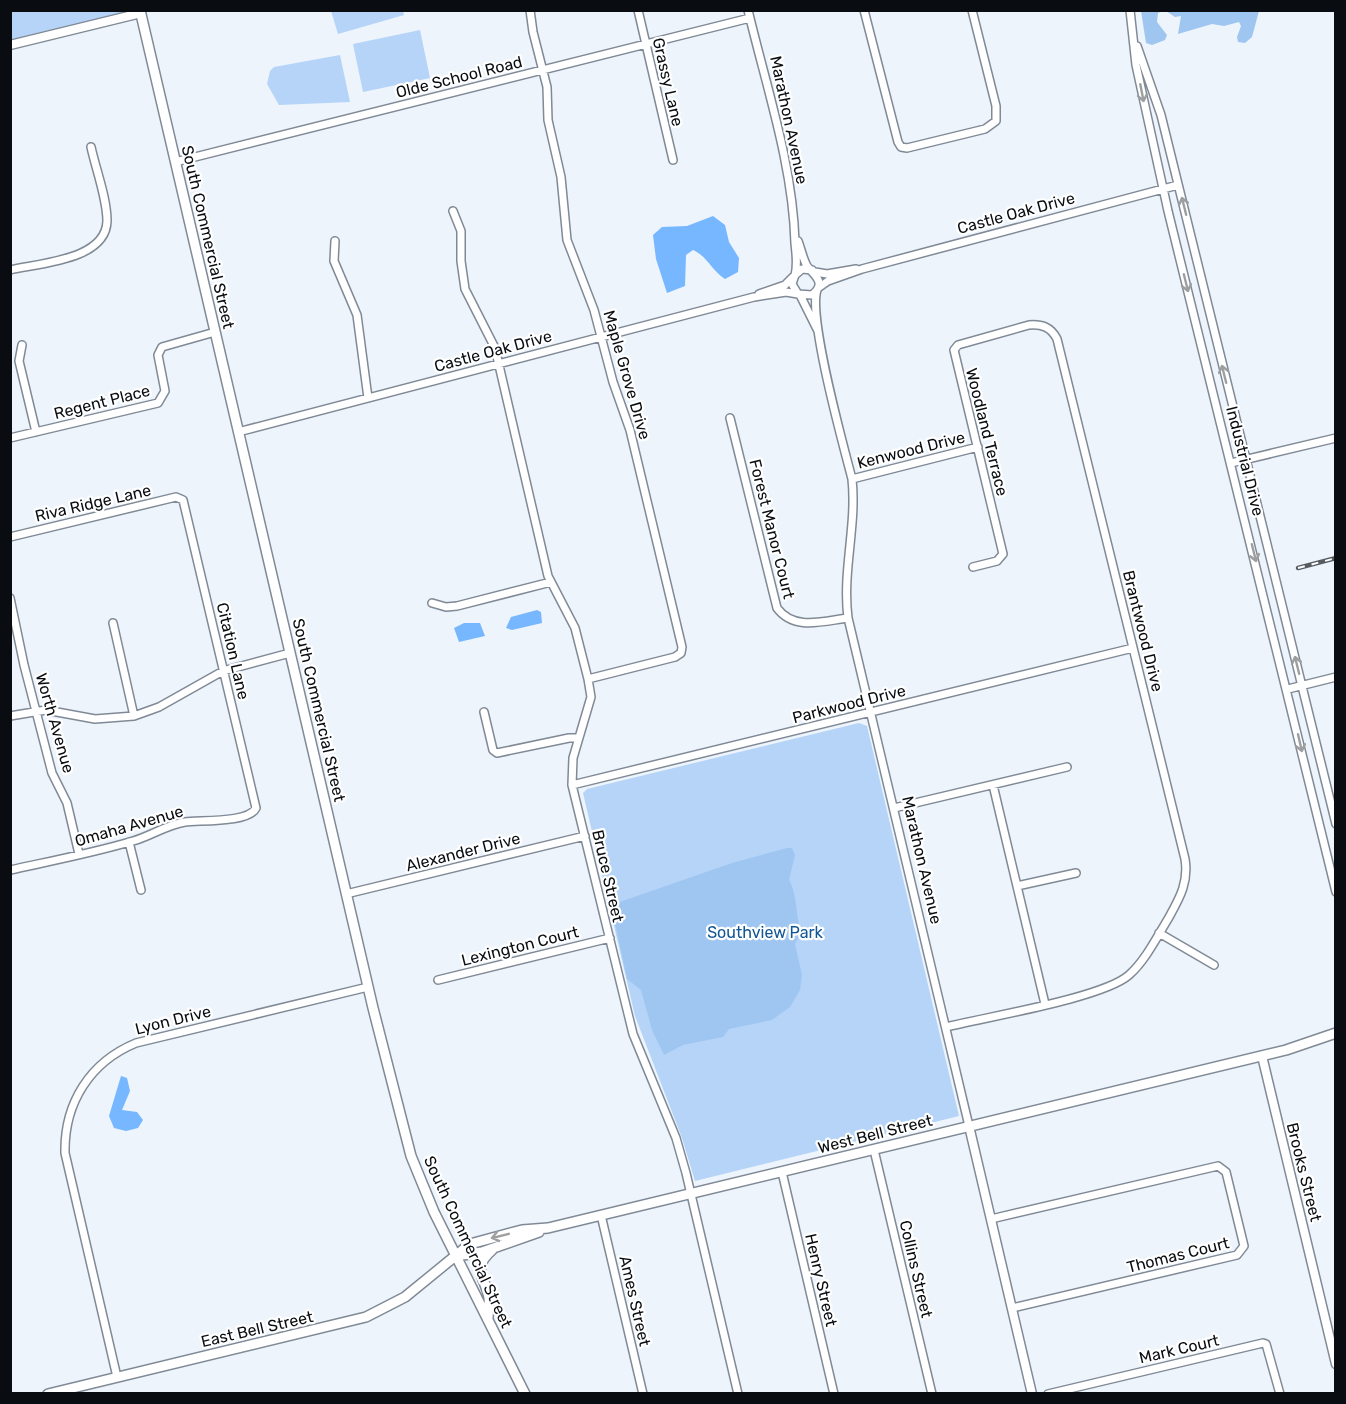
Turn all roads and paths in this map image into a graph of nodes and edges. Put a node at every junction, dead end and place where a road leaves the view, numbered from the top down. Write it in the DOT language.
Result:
graph roads {
  1 [pos="530,10"];
  2 [pos="638,10"];
  3 [pos="864,10"];
  4 [pos="972,10"];
  5 [pos="1130,10"];
  6 [pos="140,12"];
  7 [pos="749,14"];
  8 [pos="1132,35"];
  9 [pos="10,45"];
  10 [pos="646,45"];
  11 [pos="543,70"];
  12 [pos="91,147"];
  13 [pos="673,160"];
  14 [pos="175,162"];
  15 [pos="1178,185"];
  16 [pos="1163,189"];
  17 [pos="453,212"];
  18 [pos="796,236"];
  19 [pos="334,241"];
  20 [pos="862,268"];
  21 [pos="10,270"];
  22 [pos="813,271"];
  23 [pos="794,276"];
  24 [pos="818,289"];
  25 [pos="799,295"];
  26 [pos="754,297"];
  27 [pos="818,331"];
  28 [pos="215,332"];
  29 [pos="1052,332"];
  30 [pos="602,336"];
  31 [pos="22,345"];
  32 [pos="499,363"];
  33 [pos="368,398"];
  34 [pos="730,418"];
  35 [pos="36,432"];
  36 [pos="238,432"];
  37 [pos="10,438"];
  38 [pos="1335,438"];
  39 [pos="978,447"];
  40 [pos="1245,459"];
  41 [pos="1231,463"];
  42 [pos="852,479"];
  43 [pos="182,498"];
  44 [pos="10,537"];
  45 [pos="973,567"];
  46 [pos="551,582"];
  47 [pos="10,598"];
  48 [pos="432,603"];
  49 [pos="848,618"];
  50 [pos="113,623"];
  51 [pos="1133,648"];
  52 [pos="290,653"];
  53 [pos="223,670"];
  54 [pos="1335,676"];
  55 [pos="588,679"];
  56 [pos="1302,685"];
  57 [pos="1287,689"];
  58 [pos="36,710"];
  59 [pos="484,712"];
  60 [pos="871,713"];
  61 [pos="10,716"];
  62 [pos="134,716"];
  63 [pos="578,738"];
  64 [pos="1067,768"];
  65 [pos="572,785"];
  66 [pos="993,785"];
  67 [pos="894,808"];
  68 [pos="255,811"];
  69 [pos="1335,824"];
  70 [pos="585,836"];
  71 [pos="129,842"];
  72 [pos="79,854"];
  73 [pos="10,870"];
  74 [pos="1077,873"];
  75 [pos="1017,886"];
  76 [pos="141,890"];
  77 [pos="1335,892"];
  78 [pos="346,894"];
  79 [pos="1159,933"];
  80 [pos="609,938"];
  81 [pos="1214,965"];
  82 [pos="438,980"];
  83 [pos="368,987"];
  84 [pos="1045,1004"];
  85 [pos="946,1027"];
  86 [pos="1335,1033"];
  87 [pos="1262,1056"];
  88 [pos="969,1126"];
  89 [pos="874,1150"];
  90 [pos="782,1172"];
  91 [pos="691,1194"];
  92 [pos="601,1215"];
  93 [pos="991,1219"];
  94 [pos="548,1228"];
  95 [pos="493,1248"];
  96 [pos="456,1256"];
  97 [pos="1012,1308"];
  98 [pos="488,1320"];
  99 [pos="1335,1364"];
  100 [pos="117,1377"];
  101 [pos="48,1394"];
  102 [pos="525,1394"];
  103 [pos="643,1394"];
  104 [pos="738,1394"];
  105 [pos="834,1394"];
  106 [pos="932,1394"];
  107 [pos="1032,1394"];
  108 [pos="1048,1394"];
  109 [pos="1280,1394"];
  1 -- 11 [label="street, Maple Grove Drive"];
  2 -- 10 [label="street, Grassy Lane"];
  3 -- 4 [label="street"];
  5 -- 8 [label="street, Industrial Drive"];
  6 -- 9 [label="street"];
  6 -- 14 [label="main road, South Commercial Street"];
  7 -- 10 [label="street, Olde School Road"];
  7 -- 18 [label="street, Marathon Avenue"];
  8 -- 15 [label="street, Industrial Drive"];
  8 -- 16 [label="street, Industrial Drive, one-way"];
  10 -- 11 [label="street, Olde School Road"];
  10 -- 13 [label="street, Grassy Lane"];
  11 -- 14 [label="street, Olde School Road"];
  11 -- 30 [label="street, Maple Grove Drive"];
  12 -- 21 [label="street"];
  14 -- 28 [label="main road, South Commercial Street"];
  15 -- 16 [label="street, Castle Oak Drive"];
  40 -- 15 [label="street, Industrial Drive, one-way"];
  16 -- 20 [label="street, Castle Oak Drive"];
  16 -- 41 [label="street, Industrial Drive, one-way"];
  17 -- 32 [label="street, Bruce Street"];
  18 -- 22 [label="street, Marathon Avenue"];
  18 -- 23 [label="street, Marathon Avenue"];
  19 -- 33 [label="street"];
  20 -- 22 [label="street, Castle Oak Drive"];
  20 -- 24 [label="street, Castle Oak Drive"];
  22 -- 23 [label="street"];
  22 -- 24 [label="street"];
  23 -- 25 [label="street"];
  23 -- 26 [label="street, Castle Oak Drive"];
  24 -- 25 [label="street"];
  24 -- 27 [label="street, Marathon Avenue"];
  25 -- 26 [label="street, Castle Oak Drive"];
  25 -- 27 [label="street, Marathon Avenue"];
  26 -- 30 [label="street, Castle Oak Drive"];
  27 -- 42 [label="street, Marathon Avenue"];
  28 -- 35 [label="street, Regent Place"];
  28 -- 36 [label="main road, South Commercial Street"];
  29 -- 39 [label="street, Woodland Terrace"];
  29 -- 51 [label="street, Brantwood Drive"];
  30 -- 32 [label="street, Castle Oak Drive"];
  30 -- 55 [label="street, Maple Grove Drive"];
  31 -- 35 [label="street"];
  32 -- 33 [label="street, Castle Oak Drive"];
  32 -- 46 [label="street, Bruce Street"];
  33 -- 36 [label="street, Castle Oak Drive"];
  34 -- 49 [label="street, Forest Manor Court"];
  35 -- 37 [label="street, Regent Place"];
  36 -- 52 [label="main road, South Commercial Street"];
  38 -- 40 [label="street"];
  39 -- 42 [label="street, Kenwood Drive"];
  39 -- 45 [label="street, Woodland Terrace"];
  40 -- 41 [label="street"];
  56 -- 40 [label="street, Industrial Drive, one-way"];
  41 -- 57 [label="street, Industrial Drive, one-way"];
  42 -- 49 [label="street, Marathon Avenue"];
  43 -- 44 [label="street, Riva Ridge Lane"];
  43 -- 53 [label="street, Citation Lane"];
  46 -- 48 [label="street"];
  46 -- 55 [label="street, Bruce Street"];
  47 -- 58 [label="street, Worth Avenue"];
  49 -- 60 [label="street, Marathon Avenue"];
  50 -- 62 [label="street"];
  51 -- 60 [label="street, Parkwood Drive"];
  51 -- 79 [label="street, Brantwood Drive"];
  52 -- 53 [label="street"];
  52 -- 78 [label="main road, South Commercial Street"];
  53 -- 62 [label="street"];
  53 -- 68 [label="street, Citation Lane"];
  54 -- 56 [label="street"];
  55 -- 63 [label="street, Bruce Street"];
  56 -- 57 [label="street"];
  56 -- 69 [label="street, Industrial Drive"];
  57 -- 77 [label="street, Industrial Drive, one-way"];
  58 -- 61 [label="street"];
  58 -- 62 [label="street"];
  58 -- 72 [label="street, Worth Avenue"];
  59 -- 63 [label="street"];
  60 -- 65 [label="street, Parkwood Drive"];
  60 -- 67 [label="street, Marathon Avenue"];
  63 -- 65 [label="street, Bruce Street"];
  64 -- 66 [label="street"];
  65 -- 70 [label="street, Bruce Street"];
  66 -- 67 [label="street"];
  66 -- 75 [label="street"];
  67 -- 85 [label="street, Marathon Avenue"];
  68 -- 71 [label="street, Omaha Avenue"];
  70 -- 78 [label="street, Alexander Drive"];
  70 -- 80 [label="street, Bruce Street"];
  71 -- 72 [label="street, Omaha Avenue"];
  71 -- 76 [label="street"];
  72 -- 73 [label="street, Omaha Avenue"];
  74 -- 75 [label="street"];
  75 -- 84 [label="street"];
  78 -- 83 [label="main road, South Commercial Street"];
  79 -- 81 [label="street"];
  79 -- 84 [label="street, Brantwood Drive"];
  80 -- 82 [label="street, Lexington Court"];
  80 -- 91 [label="street, Bruce Street"];
  83 -- 96 [label="main road, South Commercial Street"];
  83 -- 100 [label="street, Lyon Drive"];
  84 -- 85 [label="street, Brantwood Drive"];
  85 -- 88 [label="street, Marathon Avenue"];
  86 -- 87 [label="main road"];
  87 -- 88 [label="main road, West Bell Street"];
  87 -- 99 [label="street, Brooks Street"];
  88 -- 89 [label="main road, West Bell Street"];
  88 -- 93 [label="street, Marathon Avenue"];
  89 -- 90 [label="main road, West Bell Street"];
  89 -- 106 [label="street, Collins Street"];
  90 -- 91 [label="main road, West Bell Street"];
  90 -- 105 [label="street, Henry Street"];
  91 -- 92 [label="main road, West Bell Street"];
  91 -- 104 [label="street, Bruce Street"];
  92 -- 94 [label="main road, West Bell Street"];
  92 -- 103 [label="street, Ames Street"];
  93 -- 97 [label="street, Marathon Avenue"];
  93 -- 97 [label="street, Thomas Court"];
  94 -- 95 [label="main road, West Bell Street"];
  94 -- 96 [label="main road, West Bell Street, one-way"];
  95 -- 96 [label="main road, West Bell Street"];
  95 -- 98 [label="main road"];
  96 -- 98 [label="main road, South Commercial Street"];
  96 -- 100 [label="main road, East Bell Street"];
  97 -- 107 [label="street, Marathon Avenue"];
  98 -- 102 [label="main road, South Commercial Street"];
  100 -- 101 [label="main road, East Bell Street"];
  108 -- 109 [label="street, Mark Court"];
}
